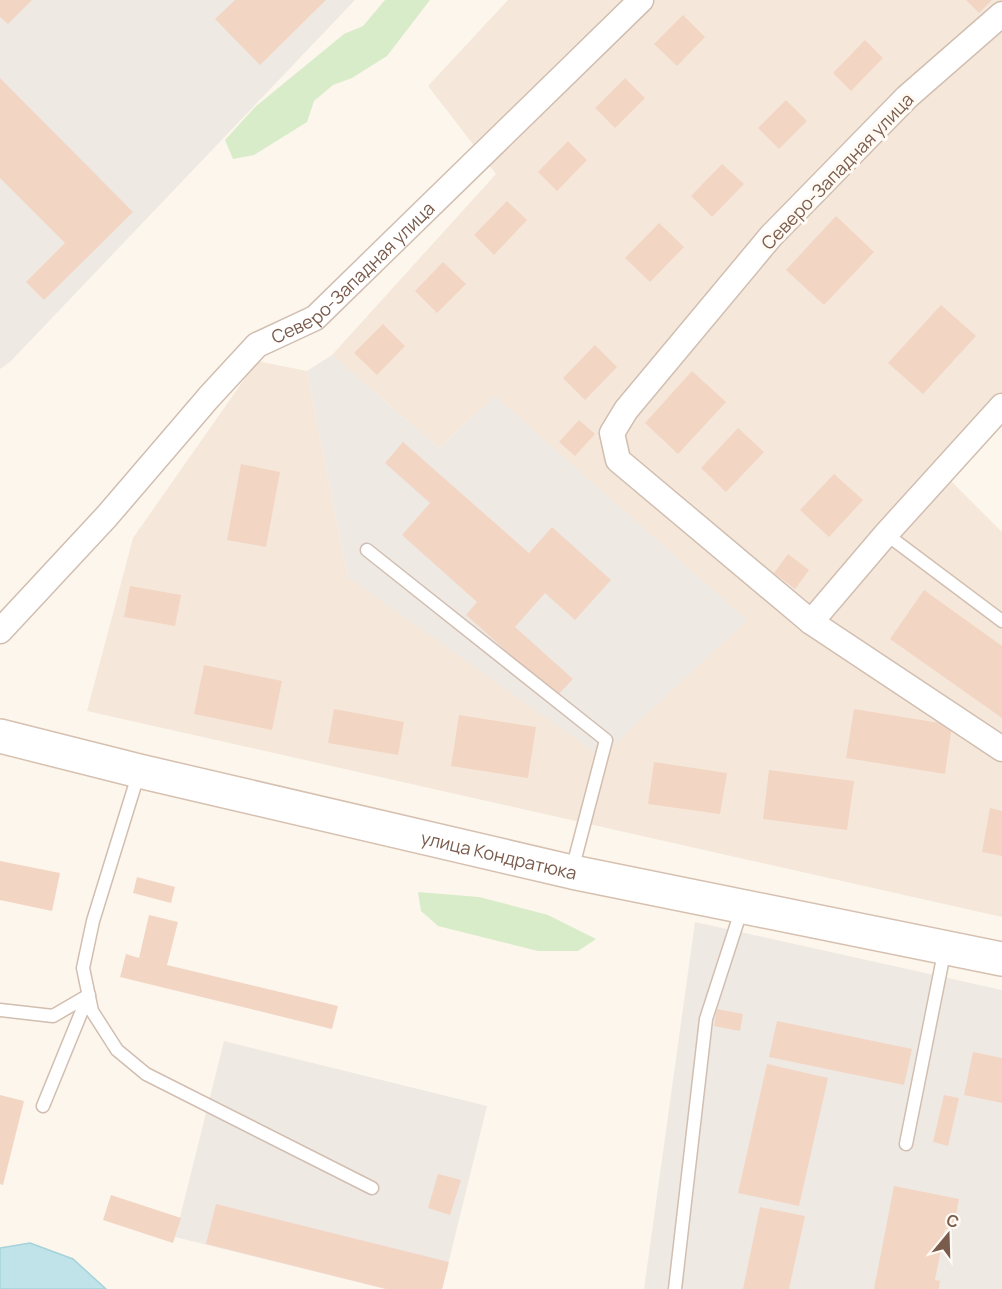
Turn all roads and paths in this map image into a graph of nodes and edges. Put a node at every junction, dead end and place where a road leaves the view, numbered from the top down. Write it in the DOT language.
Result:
graph roads {
  1 [pos="641,0"];
  2 [pos="1002,14"];
  3 [pos="1002,406"];
  4 [pos="886,534"];
  5 [pos="367,550"];
  6 [pos="1002,621"];
  7 [pos="810,622"];
  8 [pos="0,631"];
  9 [pos="0,736"];
  10 [pos="1002,749"];
  11 [pos="139,771"];
  12 [pos="572,872"];
  13 [pos="743,906"];
  14 [pos="945,947"];
  15 [pos="1002,959"];
  16 [pos="89,996"];
  17 [pos="0,1010"];
  18 [pos="43,1106"];
  19 [pos="906,1144"];
  20 [pos="372,1188"];
  21 [pos="675,1289"];
  1 -- 8 [label="street, Северо-Западная улица"];
  2 -- 7 [label="street, Северо-Западная улица"];
  3 -- 4 [label="street"];
  4 -- 6 [label="lane"];
  4 -- 7 [label="street"];
  5 -- 12 [label="lane"];
  7 -- 10 [label="street, Северо-Западная улица"];
  9 -- 11 [label="main road, улица Кондратюка"];
  11 -- 12 [label="main road, улица Кондратюка"];
  11 -- 16 [label="lane"];
  12 -- 13 [label="main road, улица Кондратюка"];
  13 -- 14 [label="main road, улица Кондратюка"];
  13 -- 21 [label="lane"];
  14 -- 15 [label="main road, улица Кондратюка"];
  14 -- 19 [label="lane"];
  16 -- 17 [label="lane"];
  16 -- 18 [label="lane"];
  16 -- 20 [label="lane"];
}
